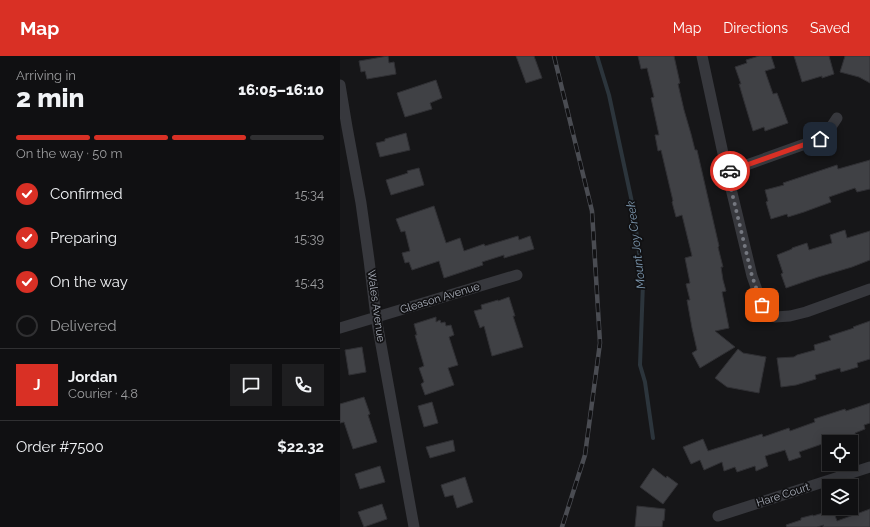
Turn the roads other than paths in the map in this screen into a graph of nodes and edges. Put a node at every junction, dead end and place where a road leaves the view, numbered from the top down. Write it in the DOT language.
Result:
graph roads {
  1 [pos="702,56"];
  2 [pos="340,85"];
  3 [pos="838,118"];
  4 [pos="727,172"];
  5 [pos="517,275"];
  6 [pos="870,289"];
  7 [pos="376,317"];
  8 [pos="340,328"];
  9 [pos="870,467"];
  10 [pos="718,516"];
  11 [pos="414,527"];
  1 -- 4 [label="street"];
  2 -- 7 [label="street, Wales Avenue"];
  3 -- 4 [label="street"];
  4 -- 6 [label="street"];
  5 -- 7 [label="street, Gleason Avenue"];
  7 -- 8 [label="street, Gleason Avenue"];
  7 -- 11 [label="street, Wales Avenue"];
  9 -- 10 [label="street, Hare Court"];
}
